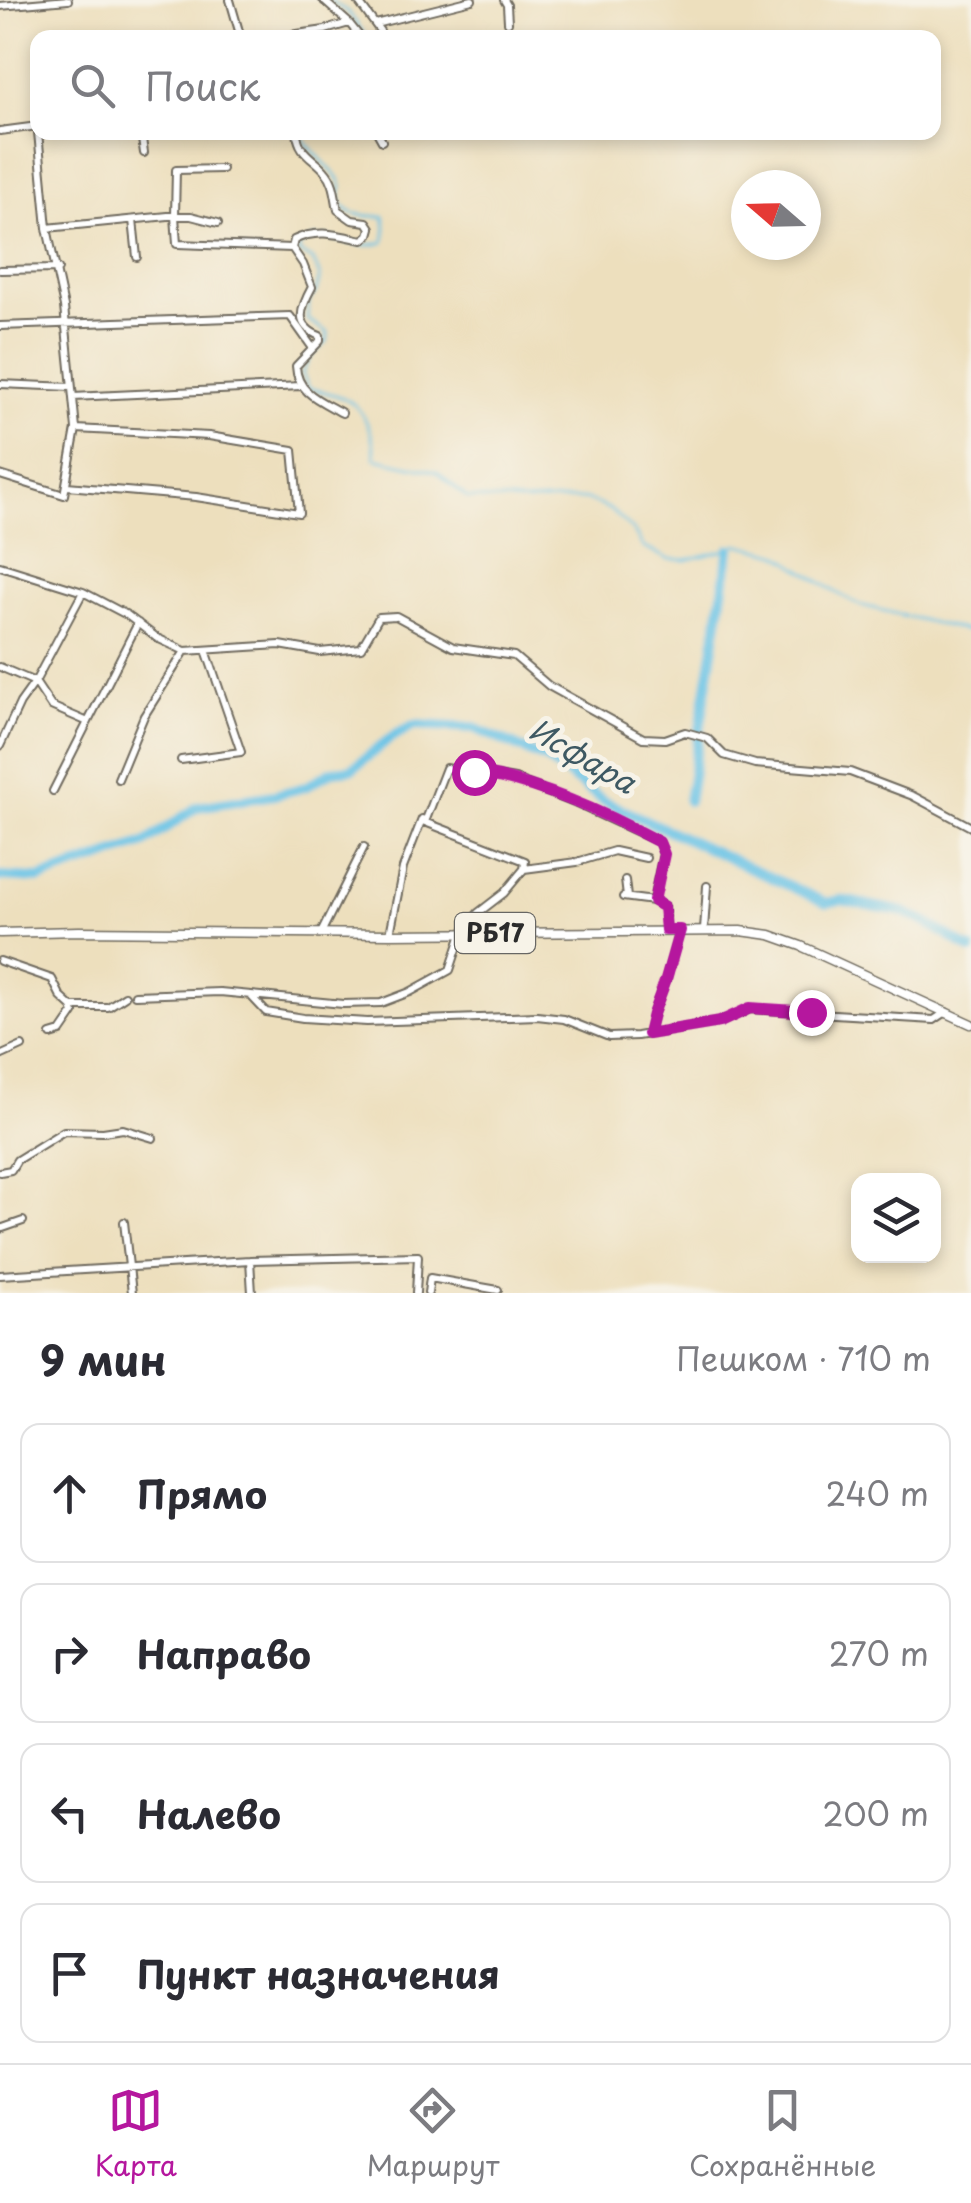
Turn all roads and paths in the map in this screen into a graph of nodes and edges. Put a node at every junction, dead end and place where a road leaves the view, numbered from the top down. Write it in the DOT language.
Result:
graph roads {
  1 [pos="68,0"];
  2 [pos="230,0"];
  3 [pos="323,0"];
  4 [pos="356,0"];
  5 [pos="472,0"];
  6 [pos="504,0"];
  7 [pos="41,1"];
  8 [pos="0,6"];
  9 [pos="508,22"];
  10 [pos="350,23"];
  11 [pos="375,24"];
  12 [pos="239,30"];
  13 [pos="326,30"];
  14 [pos="355,30"];
  15 [pos="378,30"];
  16 [pos="30,129"];
  17 [pos="0,131"];
  18 [pos="39,140"];
  19 [pos="142,140"];
  20 [pos="298,140"];
  21 [pos="144,154"];
  22 [pos="222,169"];
  23 [pos="175,216"];
  24 [pos="133,220"];
  25 [pos="218,223"];
  26 [pos="47,228"];
  27 [pos="292,248"];
  28 [pos="137,257"];
  29 [pos="58,269"];
  30 [pos="0,270"];
  31 [pos="65,324"];
  32 [pos="0,326"];
  33 [pos="312,348"];
  34 [pos="0,384"];
  35 [pos="301,386"];
  36 [pos="71,387"];
  37 [pos="73,397"];
  38 [pos="342,412"];
  39 [pos="76,429"];
  40 [pos="0,475"];
  41 [pos="67,486"];
  42 [pos="0,566"];
  43 [pos="83,592"];
  44 [pos="138,623"];
  45 [pos="206,650"];
  46 [pos="185,652"];
  47 [pos="0,666"];
  48 [pos="36,682"];
  49 [pos="0,720"];
  50 [pos="88,722"];
  51 [pos="9,724"];
  52 [pos="0,746"];
  53 [pos="181,760"];
  54 [pos="118,779"];
  55 [pos="53,791"];
  56 [pos="425,822"];
  57 [pos="971,827"];
  58 [pos="364,847"];
  59 [pos="646,858"];
  60 [pos="524,869"];
  61 [pos="626,880"];
  62 [pos="707,886"];
  63 [pos="654,901"];
  64 [pos="666,930"];
  65 [pos="680,930"];
  66 [pos="704,930"];
  67 [pos="0,933"];
  68 [pos="321,933"];
  69 [pos="390,934"];
  70 [pos="462,934"];
  71 [pos="0,961"];
  72 [pos="135,995"];
  73 [pos="125,996"];
  74 [pos="251,996"];
  75 [pos="72,1007"];
  76 [pos="946,1012"];
  77 [pos="971,1024"];
  78 [pos="51,1034"];
  79 [pos="648,1034"];
  80 [pos="22,1046"];
  81 [pos="0,1056"];
  82 [pos="153,1138"];
  83 [pos="0,1172"];
  84 [pos="24,1221"];
  85 [pos="124,1222"];
  86 [pos="0,1229"];
  87 [pos="250,1260"];
  88 [pos="129,1267"];
  89 [pos="0,1275"];
  90 [pos="498,1290"];
  91 [pos="132,1293"];
  92 [pos="252,1293"];
  93 [pos="416,1293"];
  94 [pos="428,1293"];
  1 -- 7 [label="street"];
  2 -- 12 [label="street"];
  3 -- 10 [label="street"];
  4 -- 11 [label="street"];
  5 -- 11 [label="street"];
  6 -- 9 [label="street"];
  7 -- 8 [label="street"];
  10 -- 13 [label="street"];
  10 -- 14 [label="street"];
  11 -- 15 [label="street"];
  16 -- 17 [label="street"];
  18 -- 26 [label="street"];
  19 -- 21 [label="street"];
  20 -- 27 [label="street"];
  22 -- 23 [label="street"];
  23 -- 24 [label="street"];
  23 -- 25 [label="street"];
  23 -- 27 [label="street"];
  24 -- 26 [label="street"];
  24 -- 28 [label="street"];
  26 -- 29 [label="street"];
  27 -- 33 [label="street"];
  29 -- 30 [label="street"];
  29 -- 31 [label="street"];
  31 -- 32 [label="street"];
  31 -- 33 [label="street"];
  31 -- 36 [label="street"];
  33 -- 35 [label="street"];
  34 -- 36 [label="street"];
  35 -- 37 [label="street"];
  35 -- 38 [label="street"];
  36 -- 37 [label="street"];
  37 -- 39 [label="street"];
  39 -- 41 [label="street"];
  39 -- 41 [label="street"];
  40 -- 41 [label="street"];
  42 -- 43 [label="street"];
  43 -- 44 [label="street"];
  43 -- 48 [label="street"];
  44 -- 46 [label="street"];
  44 -- 50 [label="street"];
  45 -- 46 [label="street"];
  45 -- 53 [label="street"];
  45 -- 57 [label="street"];
  46 -- 54 [label="street"];
  47 -- 48 [label="street"];
  48 -- 50 [label="street"];
  48 -- 51 [label="street"];
  49 -- 51 [label="street"];
  50 -- 55 [label="street"];
  51 -- 52 [label="street"];
  56 -- 60 [label="street"];
  56 -- 63 [label="street"];
  56 -- 69 [label="street"];
  58 -- 68 [label="street"];
  59 -- 60 [label="street"];
  60 -- 70 [label="street"];
  61 -- 63 [label="street"];
  62 -- 66 [label="street"];
  63 -- 64 [label="street"];
  64 -- 65 [label="main road, РБ17"];
  64 -- 70 [label="main road, РБ17"];
  65 -- 66 [label="main road, РБ17"];
  65 -- 79 [label="street"];
  66 -- 76 [label="main road, РБ17"];
  67 -- 68 [label="main road, РБ17"];
  68 -- 69 [label="main road, РБ17"];
  69 -- 70 [label="main road, РБ17"];
  70 -- 74 [label="street"];
  71 -- 75 [label="street"];
  72 -- 74 [label="street"];
  73 -- 75 [label="street"];
  74 -- 79 [label="street"];
  75 -- 78 [label="street"];
  76 -- 77 [label="main road, РБ17"];
  76 -- 79 [label="street"];
  80 -- 81 [label="street"];
  82 -- 83 [label="street"];
  84 -- 86 [label="street"];
  85 -- 88 [label="street"];
  87 -- 88 [label="street"];
  87 -- 92 [label="street"];
  87 -- 93 [label="street"];
  88 -- 89 [label="street"];
  88 -- 91 [label="street"];
  90 -- 94 [label="street"];
}
